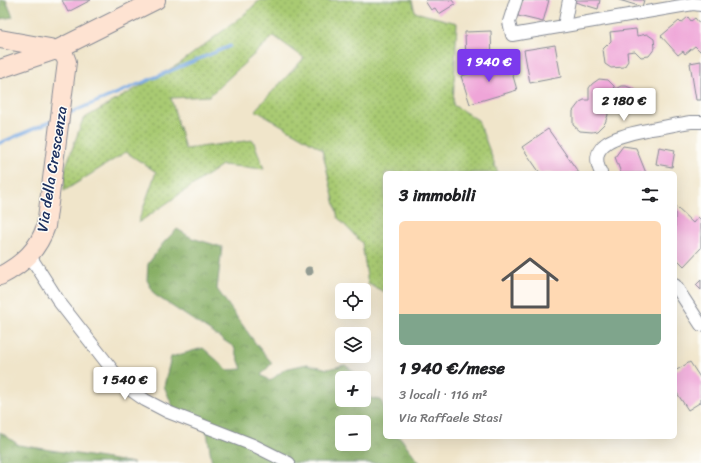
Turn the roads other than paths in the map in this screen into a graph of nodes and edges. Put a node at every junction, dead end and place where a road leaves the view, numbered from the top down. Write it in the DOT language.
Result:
graph roads {
  1 [pos="156,0"];
  2 [pos="516,0"];
  3 [pos="569,0"];
  4 [pos="701,5"];
  5 [pos="564,26"];
  6 [pos="0,39"];
  7 [pos="56,50"];
  8 [pos="0,69"];
  9 [pos="701,122"];
  10 [pos="600,171"];
  11 [pos="30,256"];
  12 [pos="0,276"];
  13 [pos="677,289"];
  14 [pos="701,325"];
  15 [pos="289,463"];
  1 -- 7 [label="street"];
  2 -- 5 [label="street"];
  3 -- 5 [label="street"];
  4 -- 5 [label="street"];
  6 -- 7 [label="street"];
  7 -- 8 [label="street"];
  7 -- 11 [label="street, Via della Crescenza"];
  9 -- 10 [label="street"];
  11 -- 12 [label="street, Via della Crescenza"];
  11 -- 15 [label="street"];
  13 -- 14 [label="street"];
}
